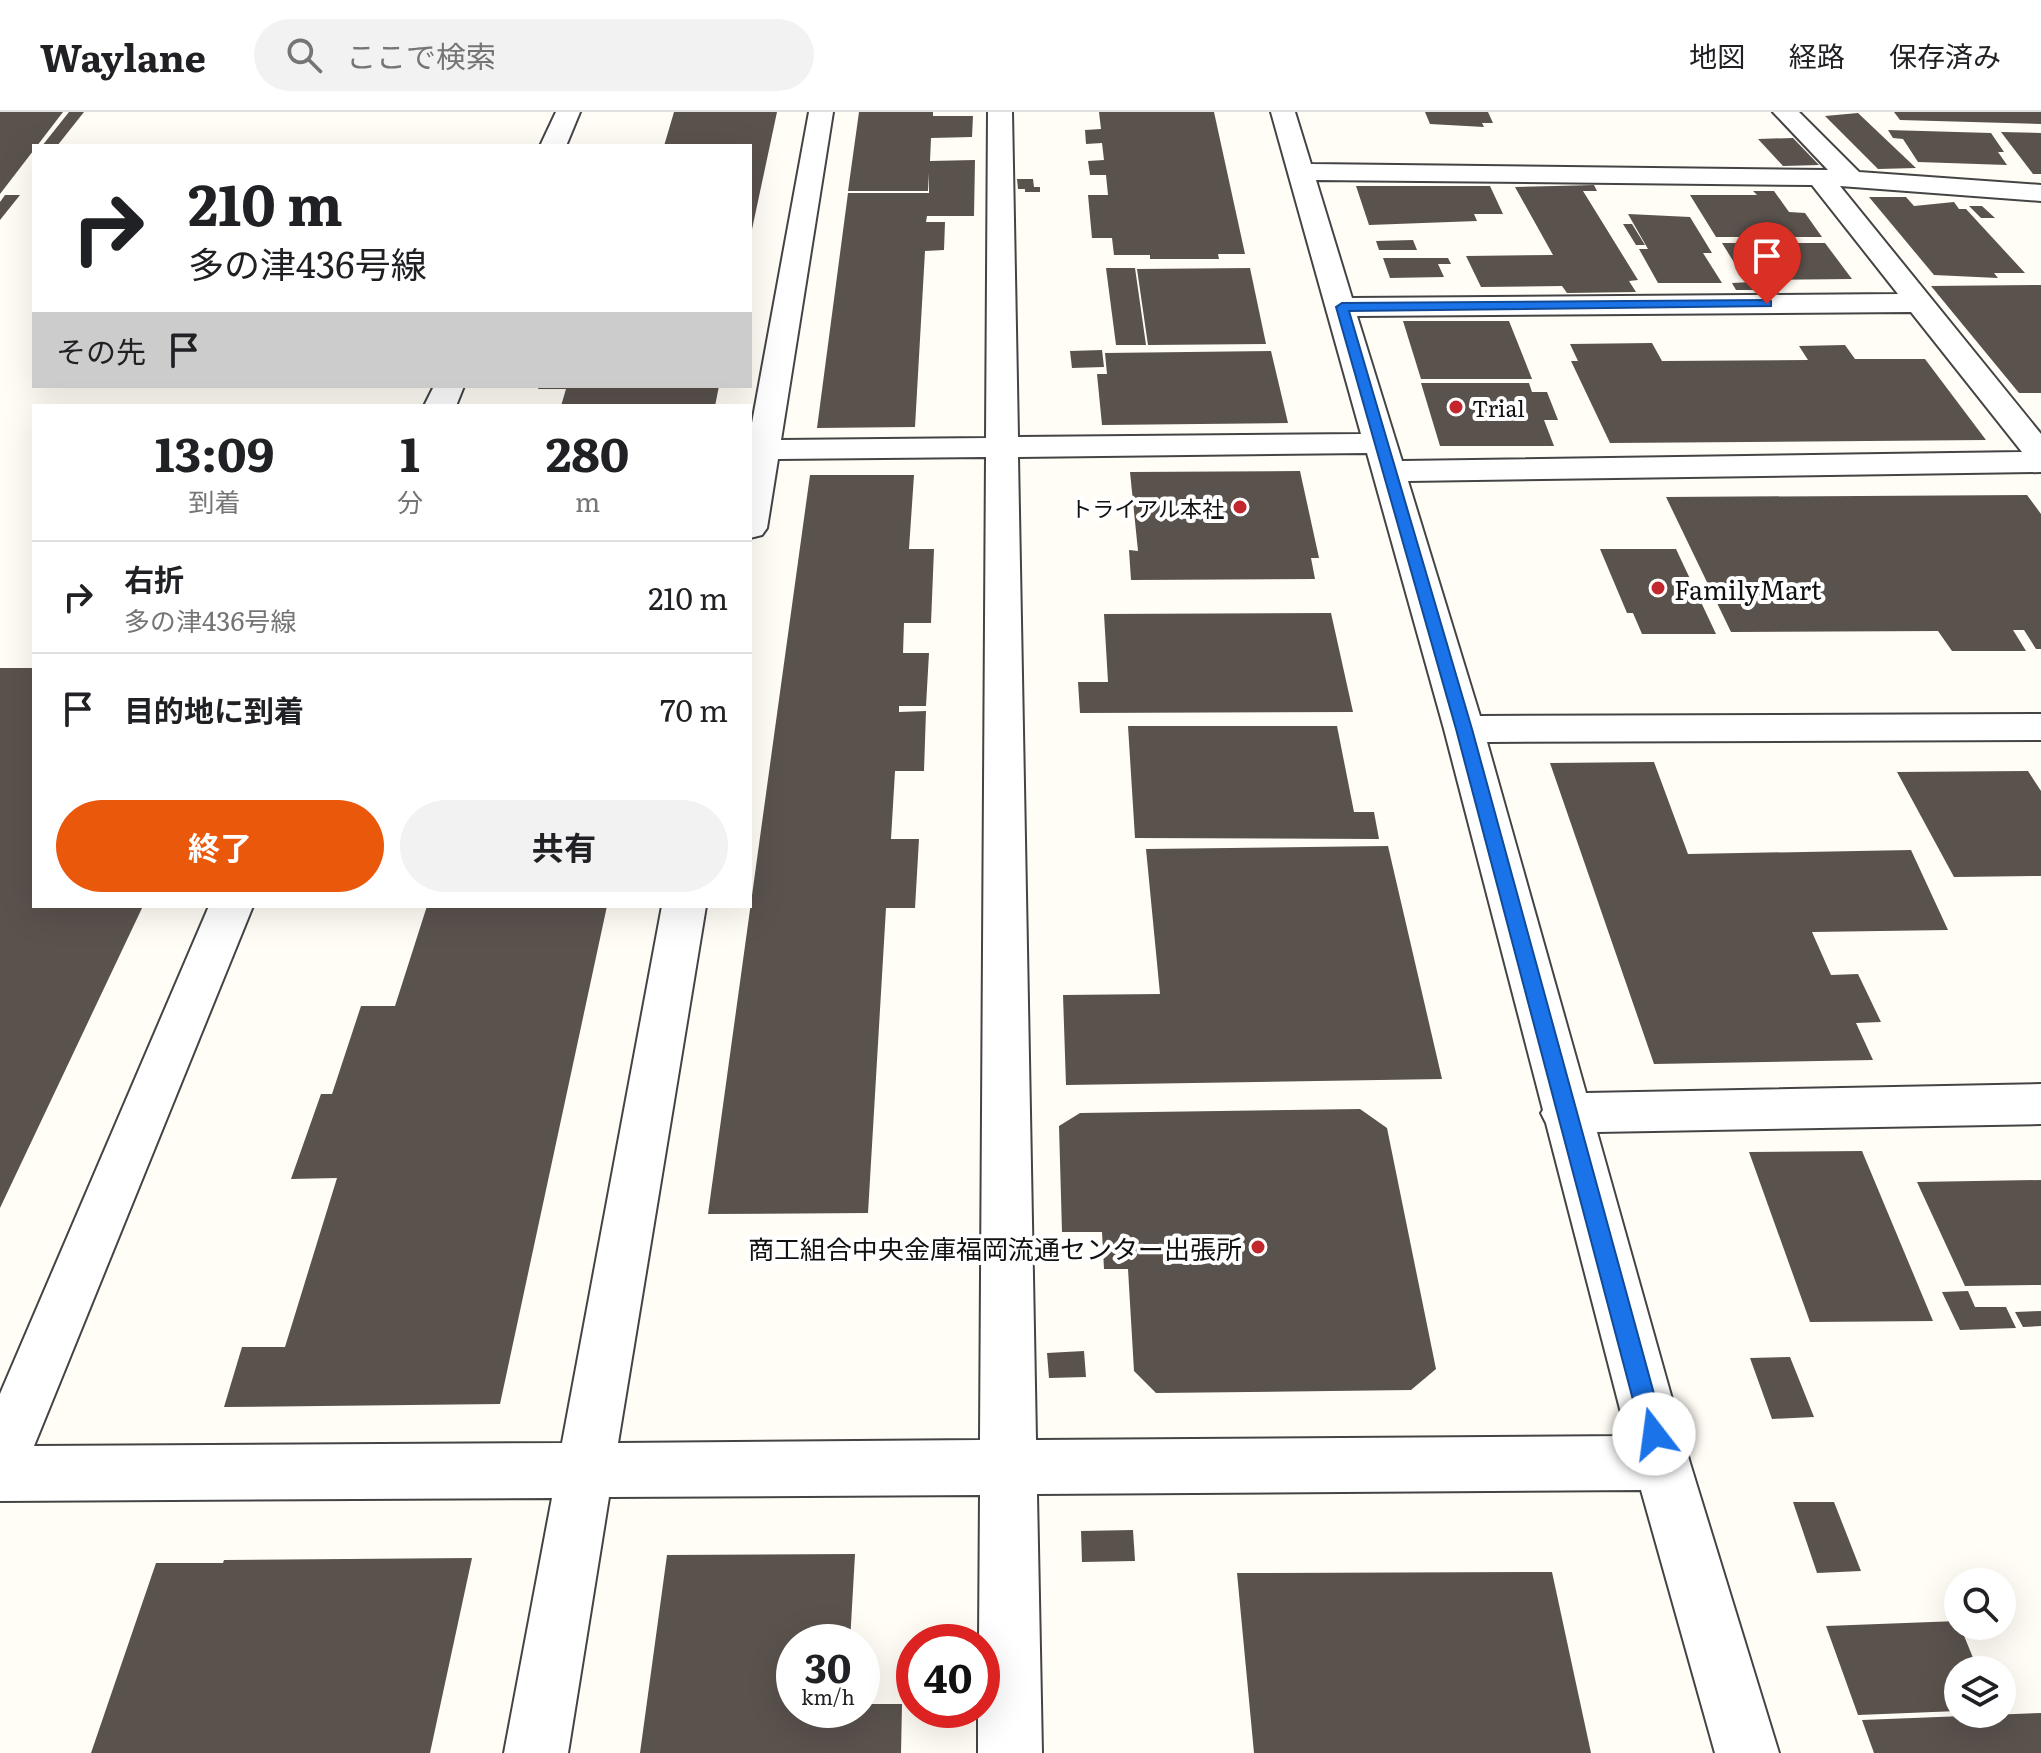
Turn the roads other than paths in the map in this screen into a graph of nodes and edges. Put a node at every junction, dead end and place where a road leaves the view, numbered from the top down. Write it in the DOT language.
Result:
graph roads {
  1 [pos="568,112"];
  2 [pos="821,112"];
  3 [pos="1000,112"];
  4 [pos="1283,112"];
  5 [pos="1785,112"];
  6 [pos="554,144"];
  7 [pos="1303,172"];
  8 [pos="1819,177"];
  9 [pos="1851,179"];
  10 [pos="2041,193"];
  11 [pos="1919,303"];
  12 [pos="1342,307"];
  13 [pos="1004,447"];
  14 [pos="757,450"];
  15 [pos="2041,455"];
  16 [pos="1384,457"];
  17 [pos="2041,462"];
  18 [pos="752,506"];
  19 [pos="2041,727"];
  20 [pos="1464,729"];
  21 [pos="230,908"];
  22 [pos="684,908"];
  23 [pos="2041,1104"];
  24 [pos="1565,1113"];
  25 [pos="0,1460"];
  26 [pos="1662,1463"];
  27 [pos="586,1469"];
  28 [pos="1008,1469"];
  29 [pos="0,1474"];
  30 [pos="536,1753"];
  31 [pos="1010,1753"];
  32 [pos="1747,1753"];
  1 -- 6 [label="street"];
  2 -- 14 [label="street"];
  3 -- 13 [label="street"];
  4 -- 7 [label="street"];
  5 -- 9 [label="street"];
  7 -- 8 [label="street"];
  7 -- 12 [label="street"];
  8 -- 9 [label="street"];
  8 -- 11 [label="street"];
  9 -- 10 [label="street"];
  11 -- 12 [label="street"];
  11 -- 15 [label="street"];
  12 -- 16 [label="street"];
  13 -- 14 [label="street"];
  13 -- 16 [label="street"];
  13 -- 28 [label="street"];
  14 -- 18 [label="street"];
  16 -- 17 [label="street"];
  16 -- 20 [label="street"];
  19 -- 20 [label="street"];
  20 -- 24 [label="street"];
  21 -- 25 [label="street"];
  22 -- 27 [label="street"];
  23 -- 24 [label="street"];
  24 -- 26 [label="street"];
  26 -- 28 [label="street"];
  26 -- 32 [label="street"];
  27 -- 28 [label="street"];
  27 -- 29 [label="street"];
  27 -- 30 [label="street"];
  28 -- 31 [label="street"];
}
